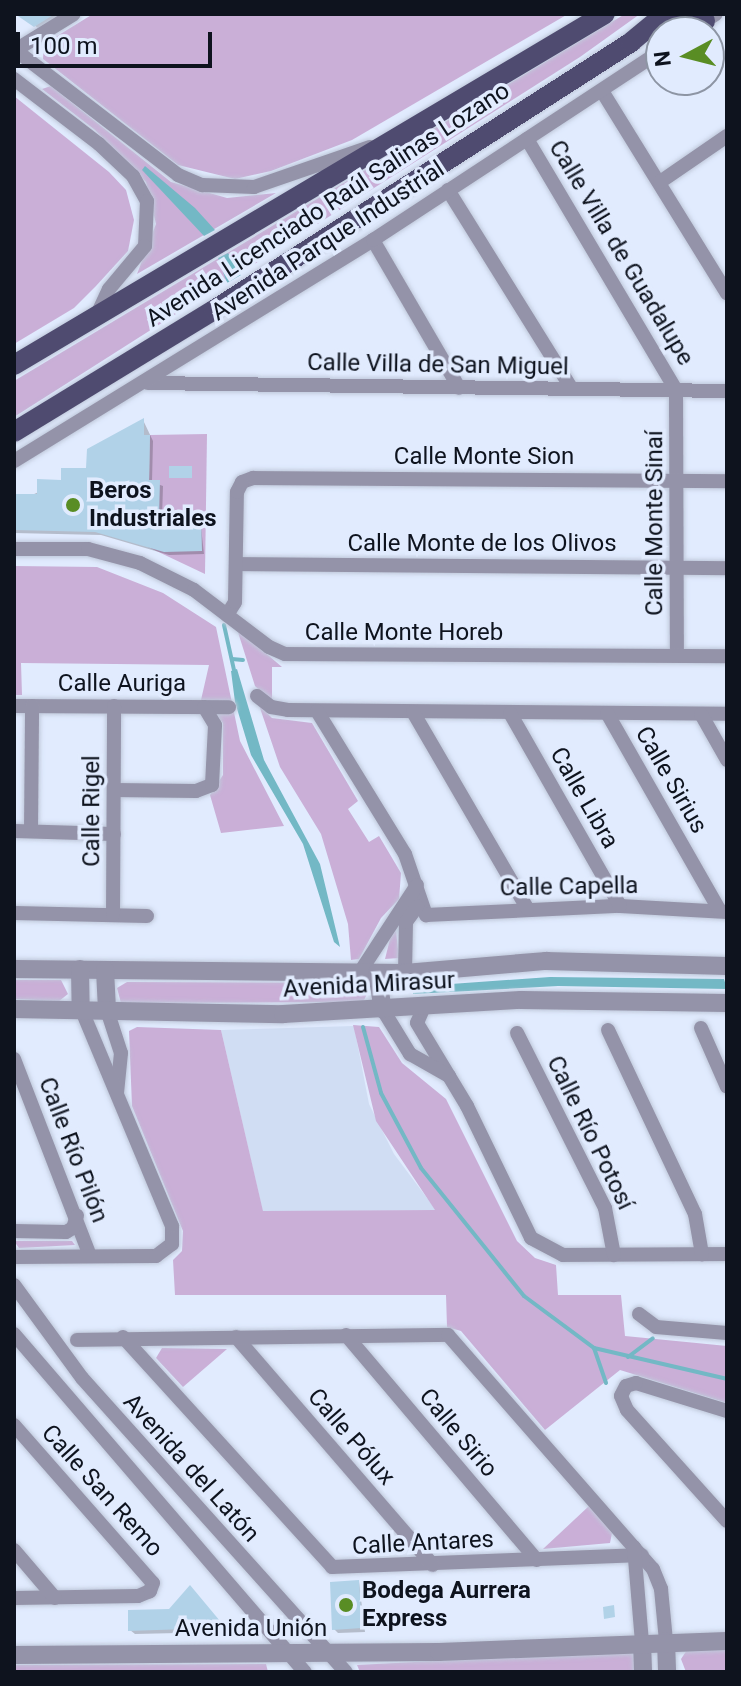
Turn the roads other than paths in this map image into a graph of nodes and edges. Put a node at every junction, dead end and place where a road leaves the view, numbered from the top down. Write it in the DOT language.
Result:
graph roads {
  1 [pos="74,14"];
  2 [pos="605,14"];
  3 [pos="583,22"];
  4 [pos="645,30"];
  5 [pos="14,50"];
  6 [pos="645,62"];
  7 [pos="14,79"];
  8 [pos="602,91"];
  9 [pos="727,136"];
  10 [pos="527,139"];
  11 [pos="398,141"];
  12 [pos="660,182"];
  13 [pos="448,190"];
  14 [pos="373,240"];
  15 [pos="727,293"];
  16 [pos="96,317"];
  17 [pos="16,362"];
  18 [pos="148,383"];
  19 [pos="459,388"];
  20 [pos="572,389"];
  21 [pos="676,390"];
  22 [pos="727,391"];
  23 [pos="14,432"];
  24 [pos="14,461"];
  25 [pos="678,480"];
  26 [pos="727,481"];
  27 [pos="14,549"];
  28 [pos="236,564"];
  29 [pos="677,568"];
  30 [pos="727,568"];
  31 [pos="227,615"];
  32 [pos="677,655"];
  33 [pos="727,656"];
  34 [pos="257,696"];
  35 [pos="14,706"];
  36 [pos="32,706"];
  37 [pos="114,706"];
  38 [pos="204,707"];
  39 [pos="229,707"];
  40 [pos="317,711"];
  41 [pos="413,712"];
  42 [pos="510,713"];
  43 [pos="607,713"];
  44 [pos="701,714"];
  45 [pos="727,714"];
  46 [pos="727,760"];
  47 [pos="114,790"];
  48 [pos="14,831"];
  49 [pos="31,831"];
  50 [pos="114,834"];
  51 [pos="417,885"];
  52 [pos="420,903"];
  53 [pos="620,906"];
  54 [pos="527,908"];
  55 [pos="724,911"];
  56 [pos="14,913"];
  57 [pos="113,915"];
  58 [pos="147,916"];
  59 [pos="727,966"];
  60 [pos="14,969"];
  61 [pos="80,969"];
  62 [pos="105,970"];
  63 [pos="368,972"];
  64 [pos="414,972"];
  65 [pos="727,1003"];
  66 [pos="81,1008"];
  67 [pos="14,1009"];
  68 [pos="107,1010"];
  69 [pos="383,1010"];
  70 [pos="416,1013"];
  71 [pos="701,1028"];
  72 [pos="608,1030"];
  73 [pos="517,1033"];
  74 [pos="14,1059"];
  75 [pos="449,1076"];
  76 [pos="727,1087"];
  77 [pos="117,1094"];
  78 [pos="77,1216"];
  79 [pos="14,1231"];
  80 [pos="702,1254"];
  81 [pos="727,1254"];
  82 [pos="614,1255"];
  83 [pos="90,1256"];
  84 [pos="14,1257"];
  85 [pos="14,1285"];
  86 [pos="639,1314"];
  87 [pos="727,1333"];
  88 [pos="14,1334"];
  89 [pos="346,1335"];
  90 [pos="123,1337"];
  91 [pos="236,1337"];
  92 [pos="77,1340"];
  93 [pos="82,1378"];
  94 [pos="64,1395"];
  95 [pos="727,1411"];
  96 [pos="14,1425"];
  97 [pos="727,1521"];
  98 [pos="14,1550"];
  99 [pos="637,1552"];
  100 [pos="537,1560"];
  101 [pos="433,1565"];
  102 [pos="14,1598"];
  103 [pos="55,1598"];
  104 [pos="666,1641"];
  105 [pos="727,1641"];
  106 [pos="642,1642"];
  107 [pos="287,1653"];
  108 [pos="328,1653"];
  109 [pos="14,1655"];
  110 [pos="305,1672"];
  111 [pos="346,1672"];
  112 [pos="643,1672"];
  113 [pos="667,1672"];
  1 -- 5 [label="street"];
  2 -- 3 [label="main road, Avenida Licenciado Raúl Salinas Lozano"];
  3 -- 11 [label="main road, Avenida Licenciado Raúl Salinas Lozano"];
  4 -- 23 [label="main road, Avenida Licenciado Raúl Salinas Lozano"];
  5 -- 11 [label="street"];
  6 -- 8 [label="street, Avenida Parque Industrial"];
  7 -- 16 [label="street"];
  8 -- 10 [label="street, Avenida Parque Industrial"];
  8 -- 12 [label="street"];
  9 -- 12 [label="street"];
  10 -- 13 [label="street, Avenida Parque Industrial"];
  10 -- 21 [label="street, Calle Villa de Guadalupe"];
  11 -- 16 [label="main road, Avenida Licenciado Raúl Salinas Lozano"];
  12 -- 15 [label="street"];
  13 -- 14 [label="street, Avenida Parque Industrial"];
  13 -- 20 [label="street"];
  14 -- 18 [label="street, Avenida Parque Industrial"];
  14 -- 19 [label="street"];
  16 -- 17 [label="main road, Avenida Licenciado Raúl Salinas Lozano"];
  18 -- 19 [label="street, Calle Villa de San Miguel"];
  18 -- 24 [label="street, Avenida Parque Industrial"];
  19 -- 20 [label="street, Calle Villa de San Miguel"];
  20 -- 21 [label="street, Calle Villa de San Miguel"];
  21 -- 22 [label="street, Calle Villa de San Miguel"];
  21 -- 25 [label="street, Calle Monte Sinaí"];
  25 -- 26 [label="street, Calle Monte Sion"];
  25 -- 28 [label="street, Calle Monte Sion"];
  25 -- 29 [label="street, Calle Monte Sinaí"];
  27 -- 31 [label="street, Calle Monte Horeb"];
  28 -- 29 [label="street, Calle Monte de los Olivos"];
  28 -- 31 [label="street"];
  29 -- 30 [label="street, Calle Monte de los Olivos"];
  29 -- 32 [label="street, Calle Monte Sinaí"];
  31 -- 32 [label="street, Calle Monte Horeb"];
  32 -- 33 [label="street, Calle Monte Horeb"];
  34 -- 40 [label="street"];
  35 -- 36 [label="street, Calle Auriga"];
  36 -- 37 [label="street, Calle Auriga"];
  36 -- 49 [label="street"];
  37 -- 38 [label="street, Calle Auriga"];
  37 -- 47 [label="street, Calle Rigel"];
  38 -- 39 [label="street, Calle Auriga"];
  38 -- 47 [label="street"];
  40 -- 41 [label="street"];
  40 -- 51 [label="street"];
  41 -- 42 [label="street"];
  41 -- 54 [label="street"];
  42 -- 43 [label="street"];
  42 -- 53 [label="street, Calle Libra"];
  43 -- 44 [label="street"];
  43 -- 55 [label="street, Calle Sirius"];
  44 -- 45 [label="street"];
  44 -- 46 [label="street"];
  47 -- 50 [label="street, Calle Rigel"];
  48 -- 49 [label="street"];
  49 -- 50 [label="street"];
  50 -- 57 [label="street, Calle Rigel"];
  51 -- 52 [label="street"];
  51 -- 63 [label="street"];
  52 -- 54 [label="street, Calle Capella"];
  52 -- 64 [label="street"];
  53 -- 54 [label="street, Calle Capella"];
  53 -- 55 [label="street, Calle Capella"];
  56 -- 57 [label="street"];
  57 -- 58 [label="street"];
  59 -- 64 [label="street"];
  60 -- 61 [label="street"];
  61 -- 62 [label="street"];
  61 -- 66 [label="street"];
  62 -- 63 [label="street"];
  62 -- 68 [label="street"];
  63 -- 64 [label="street"];
  63 -- 69 [label="street"];
  64 -- 70 [label="street"];
  65 -- 70 [label="street, Avenida Mirasur"];
  66 -- 67 [label="street, Avenida Mirasur"];
  66 -- 68 [label="street, Avenida Mirasur"];
  66 -- 77 [label="street"];
  68 -- 69 [label="street, Avenida Mirasur"];
  68 -- 77 [label="street"];
  69 -- 70 [label="street, Avenida Mirasur"];
  69 -- 75 [label="street"];
  70 -- 75 [label="street"];
  71 -- 76 [label="street"];
  72 -- 80 [label="street"];
  73 -- 82 [label="street, Calle Río Potosí"];
  74 -- 78 [label="street, Calle Río Pilón"];
  75 -- 82 [label="street"];
  77 -- 83 [label="street"];
  78 -- 79 [label="street"];
  78 -- 83 [label="street, Calle Río Pilón"];
  80 -- 81 [label="street"];
  80 -- 82 [label="street"];
  83 -- 84 [label="street"];
  85 -- 93 [label="street, Avenida del Latón"];
  86 -- 87 [label="street"];
  88 -- 94 [label="street, Avenida del Latón"];
  89 -- 91 [label="street"];
  89 -- 99 [label="street"];
  89 -- 100 [label="street, Calle Sirio"];
  90 -- 91 [label="street"];
  90 -- 92 [label="street"];
  90 -- 101 [label="street, Calle Antares"];
  91 -- 101 [label="street, Calle Pólux"];
  93 -- 94 [label="street"];
  93 -- 108 [label="street, Avenida del Latón"];
  94 -- 107 [label="street, Avenida del Latón"];
  95 -- 97 [label="street"];
  96 -- 103 [label="street, Calle San Remo"];
  98 -- 103 [label="street"];
  99 -- 100 [label="street, Calle Antares"];
  99 -- 104 [label="street"];
  99 -- 106 [label="street"];
  100 -- 101 [label="street, Calle Antares"];
  102 -- 103 [label="street"];
  104 -- 105 [label="street, Avenida Unión"];
  104 -- 106 [label="street, Avenida Unión"];
  104 -- 113 [label="street"];
  106 -- 108 [label="street, Avenida Unión"];
  106 -- 112 [label="street"];
  107 -- 108 [label="street, Avenida Unión"];
  107 -- 109 [label="street, Avenida Unión"];
  107 -- 110 [label="street, Avenida del Latón"];
  108 -- 111 [label="street, Avenida del Latón"];
}
